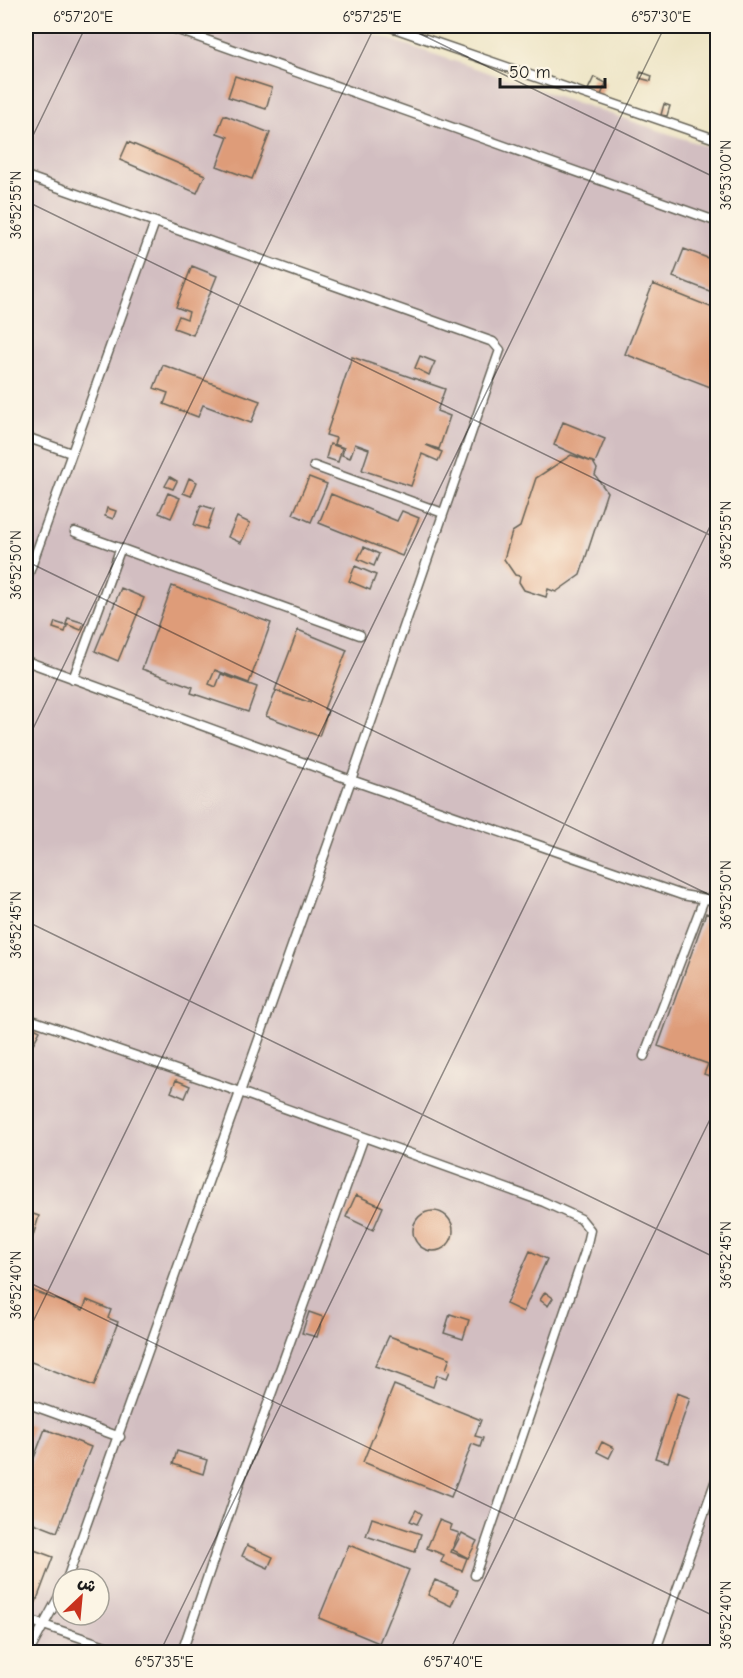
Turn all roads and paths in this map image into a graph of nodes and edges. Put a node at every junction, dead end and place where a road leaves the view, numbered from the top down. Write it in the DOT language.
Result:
graph roads {
  1 [pos="167,26"];
  2 [pos="388,26"];
  3 [pos="717,140"];
  4 [pos="26,176"];
  5 [pos="155,222"];
  6 [pos="717,222"];
  7 [pos="26,437"];
  8 [pos="71,453"];
  9 [pos="314,466"];
  10 [pos="443,513"];
  11 [pos="75,532"];
  12 [pos="120,550"];
  13 [pos="26,581"];
  14 [pos="360,635"];
  15 [pos="26,661"];
  16 [pos="73,679"];
  17 [pos="351,780"];
  18 [pos="704,899"];
  19 [pos="717,901"];
  20 [pos="26,1018"];
  21 [pos="644,1056"];
  22 [pos="240,1092"];
  23 [pos="364,1137"];
  24 [pos="26,1403"];
  25 [pos="120,1437"];
  26 [pos="717,1474"];
  27 [pos="71,1567"];
  28 [pos="475,1575"];
  29 [pos="51,1612"];
  30 [pos="26,1619"];
  31 [pos="44,1626"];
  32 [pos="110,1651"];
  33 [pos="29,1653"];
  34 [pos="123,1653"];
  35 [pos="182,1653"];
  36 [pos="655,1653"];
  1 -- 6 [label="lane"];
  2 -- 3 [label="lane"];
  4 -- 5 [label="lane"];
  5 -- 8 [label="lane"];
  5 -- 10 [label="lane"];
  7 -- 8 [label="lane"];
  8 -- 13 [label="lane"];
  9 -- 10 [label="lane"];
  10 -- 17 [label="lane"];
  11 -- 12 [label="lane"];
  12 -- 14 [label="lane"];
  12 -- 16 [label="lane"];
  15 -- 16 [label="lane"];
  16 -- 17 [label="lane"];
  17 -- 18 [label="lane"];
  17 -- 22 [label="lane"];
  18 -- 19 [label="lane"];
  18 -- 21 [label="lane"];
  20 -- 22 [label="lane"];
  22 -- 23 [label="lane"];
  22 -- 25 [label="lane"];
  23 -- 28 [label="lane"];
  23 -- 35 [label="lane"];
  24 -- 25 [label="lane"];
  25 -- 27 [label="lane"];
  26 -- 36 [label="lane"];
  29 -- 31 [label="lane"];
  30 -- 31 [label="lane"];
  31 -- 32 [label="lane"];
  31 -- 33 [label="lane"];
  32 -- 34 [label="lane"];
}
